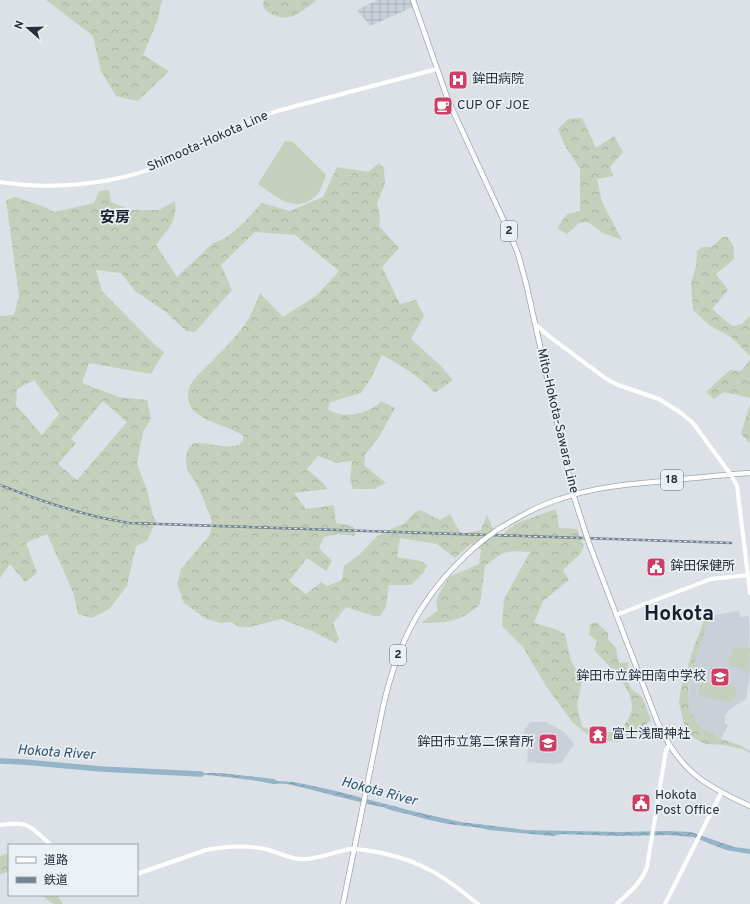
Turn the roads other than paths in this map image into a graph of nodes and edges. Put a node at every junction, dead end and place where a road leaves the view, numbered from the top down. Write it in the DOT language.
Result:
graph roads {
  1 [pos="412,0"];
  2 [pos="437,69"];
  3 [pos="0,182"];
  4 [pos="535,324"];
  5 [pos="750,473"];
  6 [pos="731,474"];
  7 [pos="573,494"];
  8 [pos="748,575"];
  9 [pos="750,593"];
  10 [pos="616,615"];
  11 [pos="669,746"];
  12 [pos="721,793"];
  13 [pos="750,806"];
  14 [pos="0,825"];
  15 [pos="50,844"];
  16 [pos="354,849"];
  17 [pos="138,874"];
  18 [pos="343,904"];
  19 [pos="478,904"];
  20 [pos="617,904"];
  21 [pos="665,904"];
  1 -- 2 [label="main road, Mito-Hokota-Sawara Line / 2"];
  2 -- 3 [label="street, Shimoota-Hokota Line"];
  2 -- 4 [label="main road, Mito-Hokota-Sawara Line / 2"];
  4 -- 6 [label="street"];
  4 -- 7 [label="main road, Mito-Hokota-Sawara Line / 2"];
  5 -- 6 [label="main road, 18"];
  6 -- 7 [label="main road, 18"];
  6 -- 8 [label="street"];
  7 -- 10 [label="main road, Mito-Hokota-Sawara Line / 2, bridge"];
  7 -- 16 [label="main road, 2, bridge"];
  8 -- 9 [label="street"];
  8 -- 10 [label="street"];
  10 -- 11 [label="main road, Mito-Hokota-Sawara Line / 2"];
  11 -- 12 [label="main road, Mito-Hokota-Sawara Line / 2"];
  11 -- 20 [label="street"];
  12 -- 13 [label="main road, Mito-Hokota-Sawara Line / 2"];
  12 -- 21 [label="street"];
  14 -- 15 [label="street"];
  16 -- 17 [label="street"];
  16 -- 18 [label="main road, 2"];
  16 -- 19 [label="street"];
}
